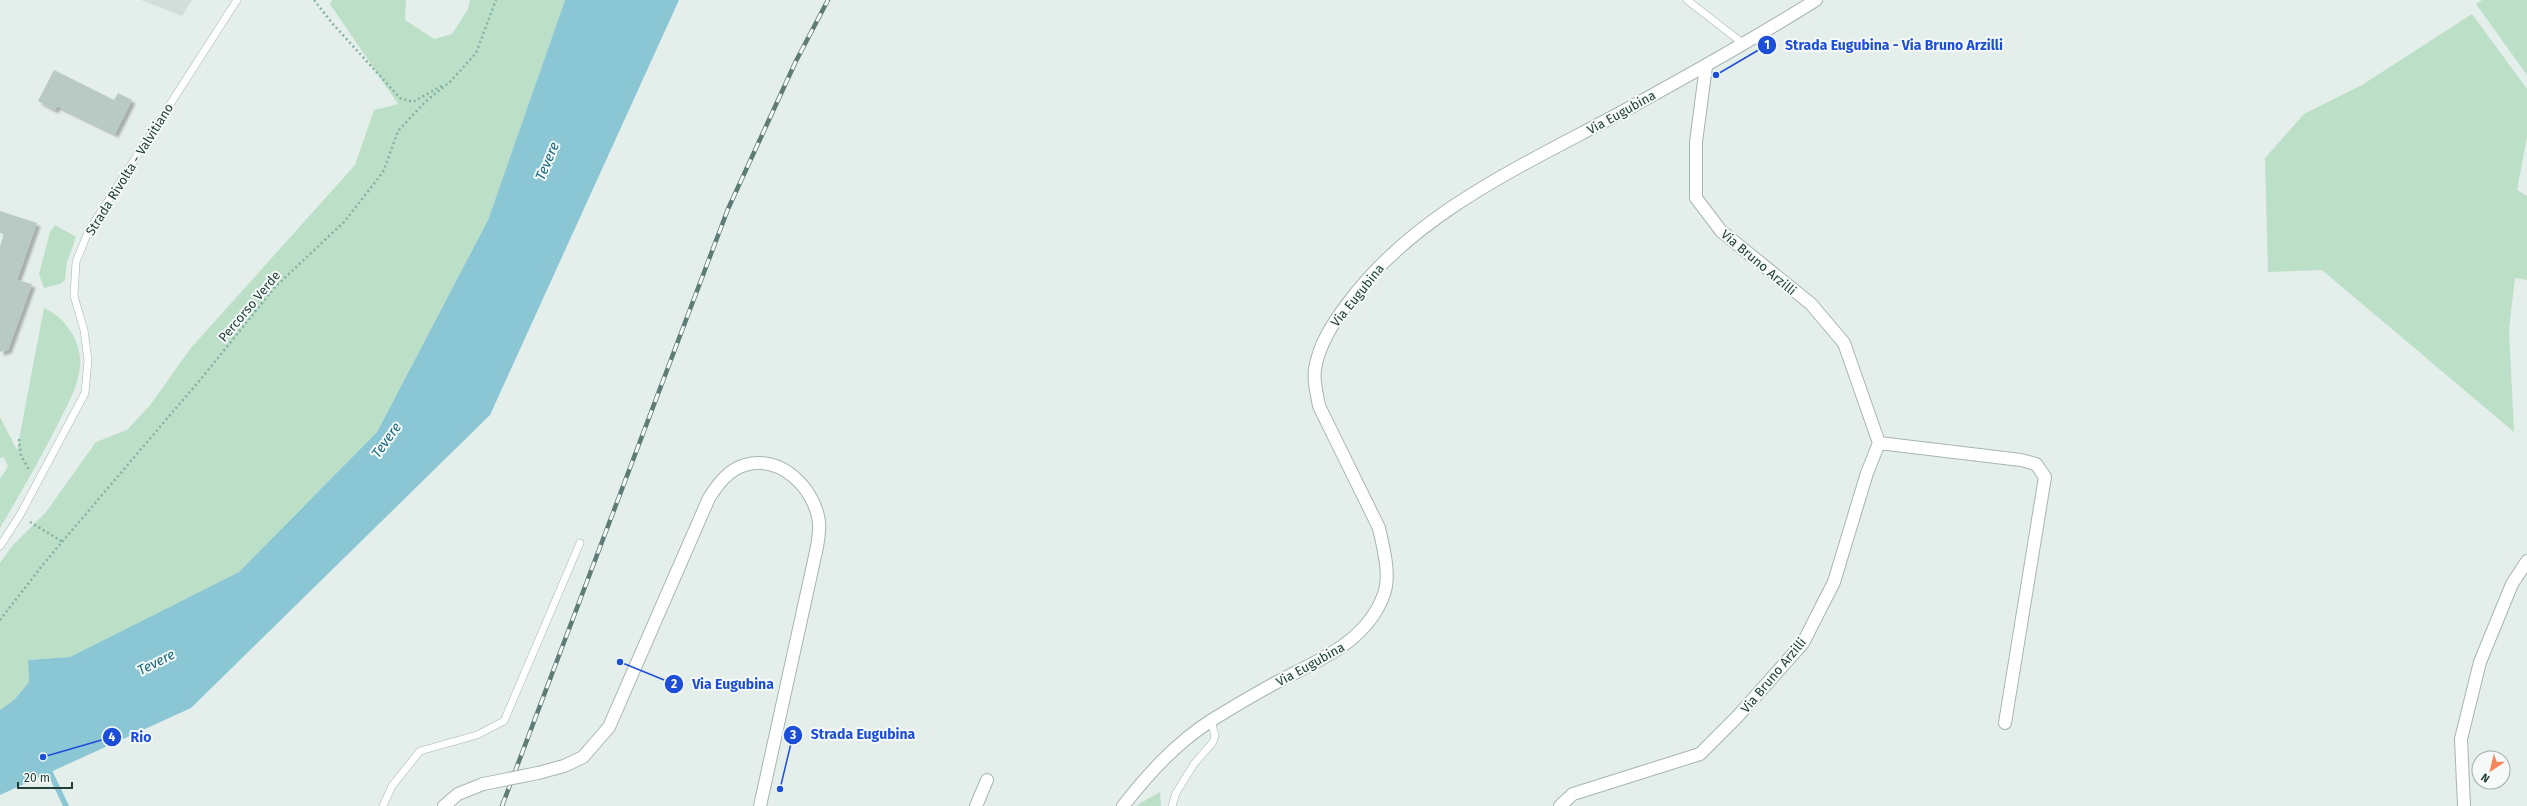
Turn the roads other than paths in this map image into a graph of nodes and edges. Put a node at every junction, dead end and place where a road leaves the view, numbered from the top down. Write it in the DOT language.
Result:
graph roads {
  1 [pos="237,0"];
  2 [pos="1687,0"];
  3 [pos="1816,0"];
  4 [pos="1745,44"];
  5 [pos="1706,66"];
  6 [pos="1879,443"];
  7 [pos="580,544"];
  8 [pos="0,546"];
  9 [pos="2527,561"];
  10 [pos="1211,721"];
  11 [pos="2005,723"];
  12 [pos="987,780"];
  13 [pos="384,806"];
  14 [pos="444,806"];
  15 [pos="760,806"];
  16 [pos="976,806"];
  17 [pos="1123,806"];
  18 [pos="1172,806"];
  19 [pos="1560,806"];
  20 [pos="2464,806"];
  1 -- 8 [label="lane, Strada Rivolta - Valvitiano"];
  2 -- 4 [label="lane"];
  3 -- 4 [label="street, Via Eugubina"];
  4 -- 5 [label="street, Via Eugubina"];
  5 -- 6 [label="street, Via Bruno Arzilli"];
  5 -- 10 [label="street, Via Eugubina"];
  6 -- 11 [label="street"];
  6 -- 19 [label="street, Via Bruno Arzilli"];
  7 -- 13 [label="lane"];
  9 -- 20 [label="street"];
  10 -- 17 [label="street, Via Eugubina"];
  10 -- 18 [label="lane"];
  12 -- 16 [label="street"];
  14 -- 15 [label="street, bridge"];
}
